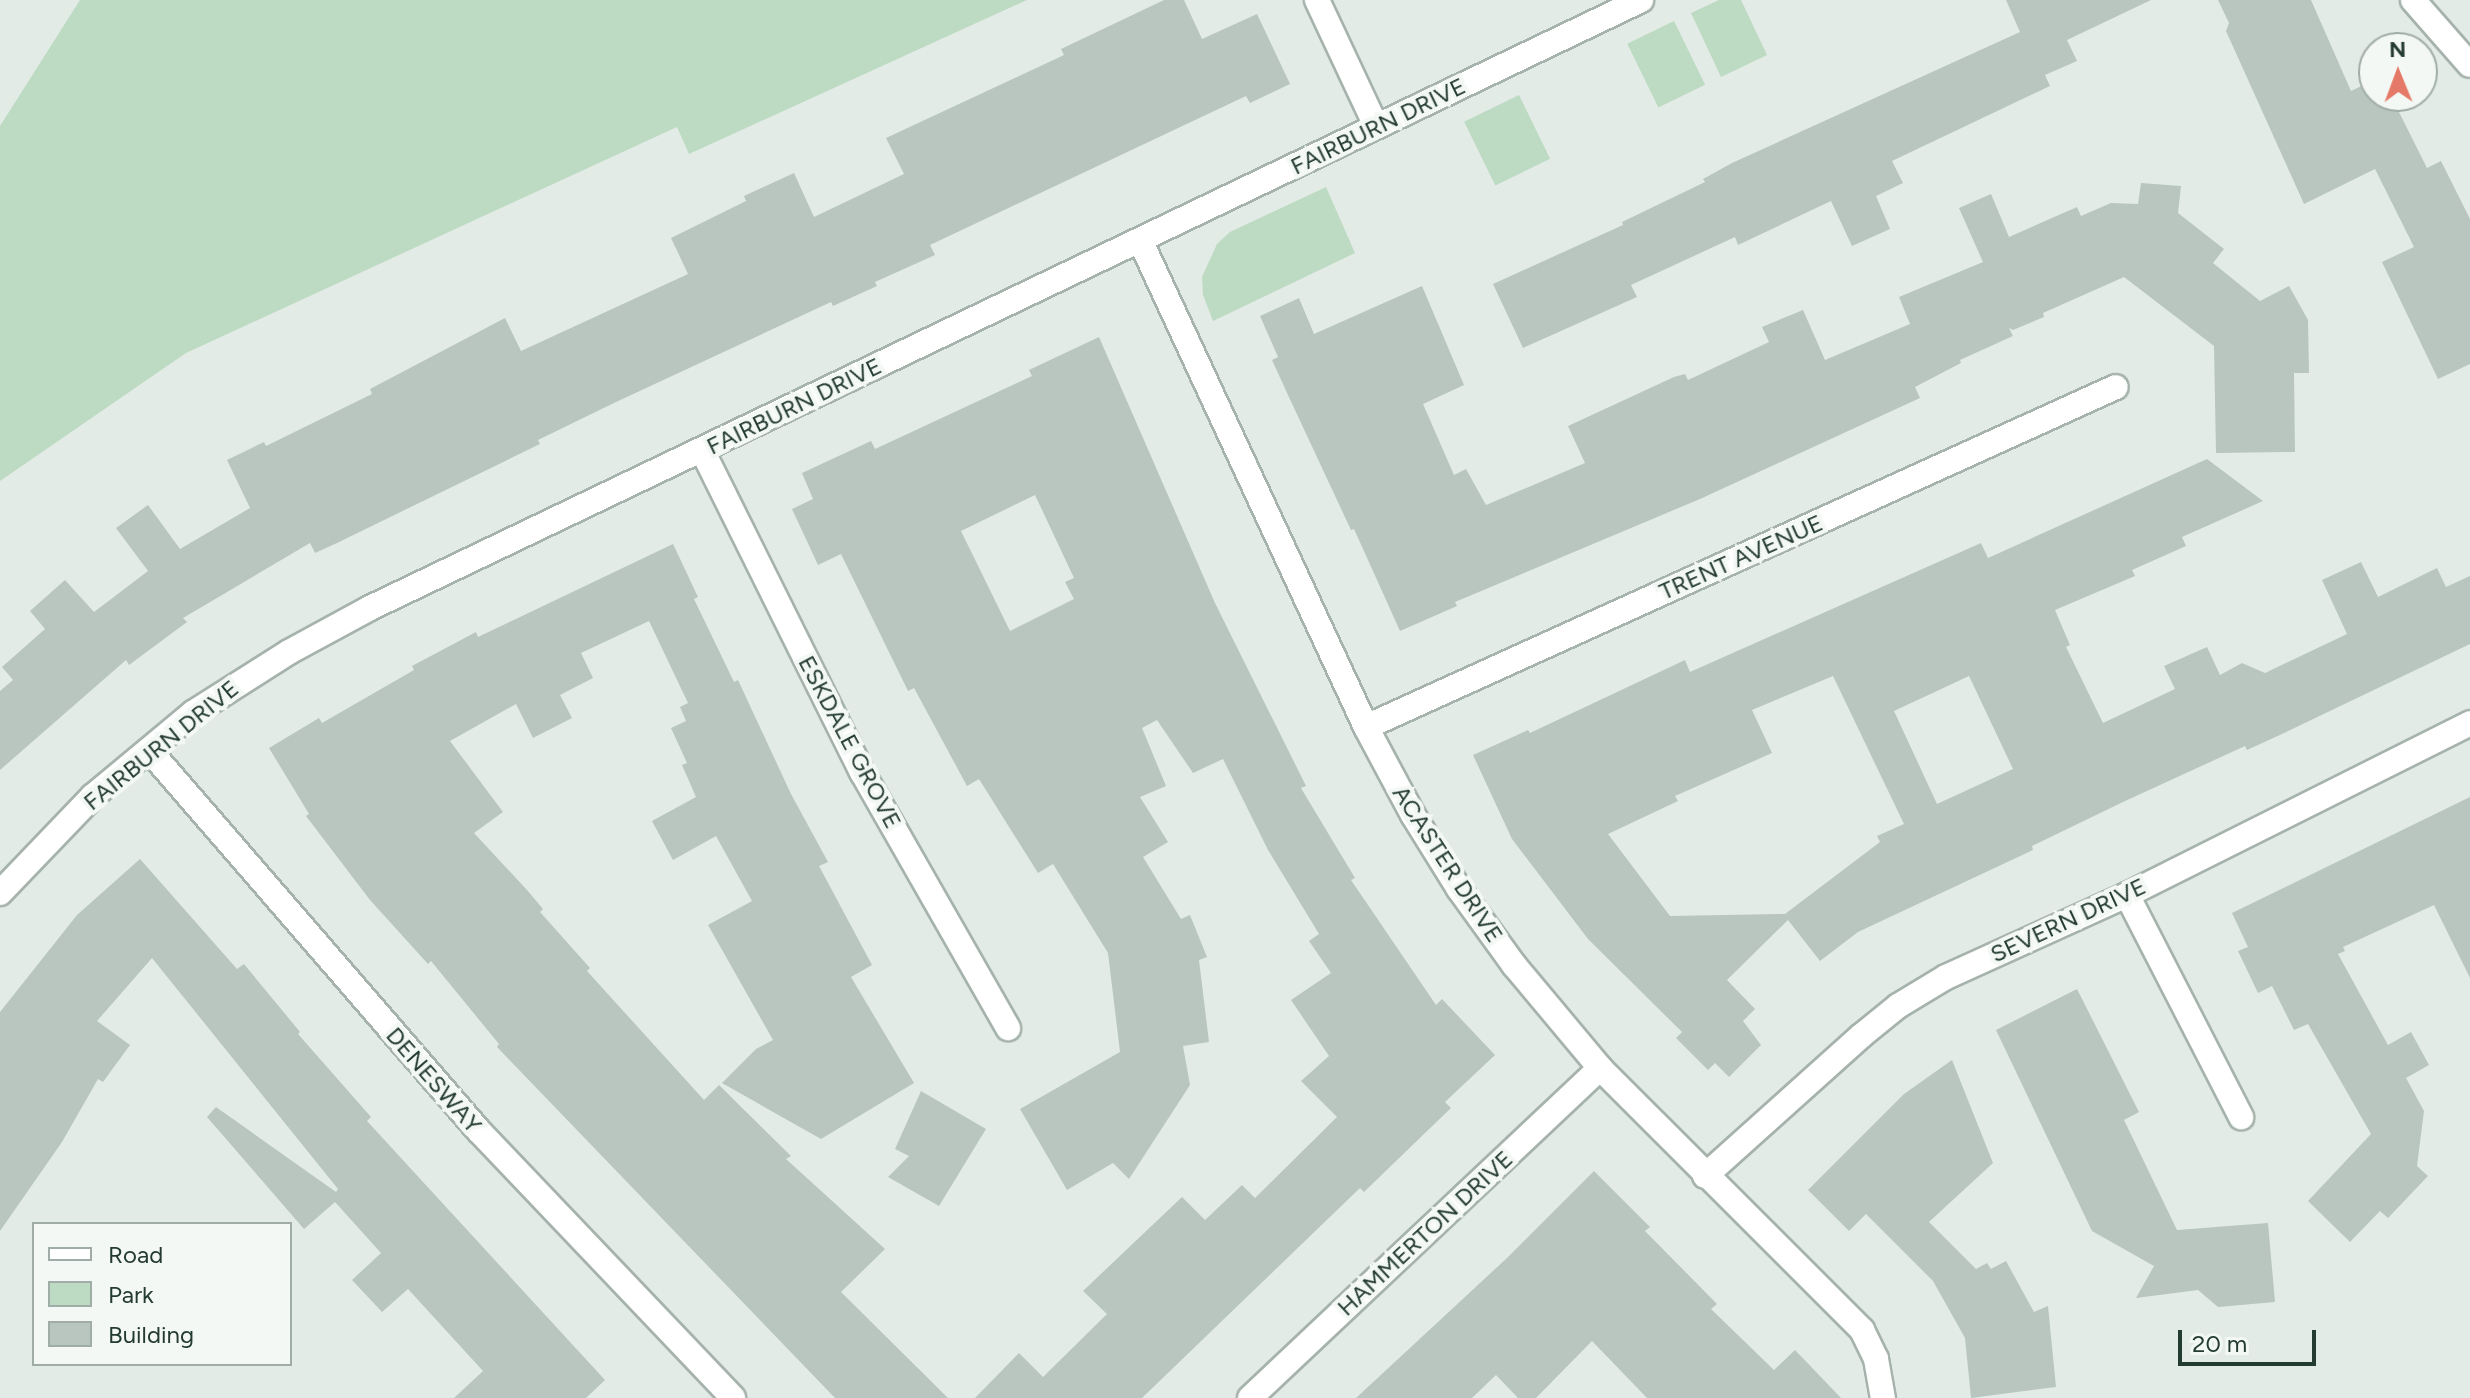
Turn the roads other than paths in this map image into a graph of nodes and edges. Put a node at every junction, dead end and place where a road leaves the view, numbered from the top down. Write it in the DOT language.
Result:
graph roads {
  1 [pos="1317,0"];
  2 [pos="1641,0"];
  3 [pos="2413,0"];
  4 [pos="2470,65"];
  5 [pos="1376,126"];
  6 [pos="1140,240"];
  7 [pos="2116,387"];
  8 [pos="702,450"];
  9 [pos="2470,723"];
  10 [pos="1366,727"];
  11 [pos="149,750"];
  12 [pos="0,893"];
  13 [pos="2127,895"];
  14 [pos="1008,1028"];
  15 [pos="1600,1068"];
  16 [pos="2241,1117"];
  17 [pos="1705,1176"];
  18 [pos="733,1398"];
  19 [pos="1250,1398"];
  20 [pos="1883,1398"];
  1 -- 5 [label="street"];
  2 -- 5 [label="street, FAIRBURN DRIVE"];
  3 -- 4 [label="street"];
  5 -- 6 [label="street, FAIRBURN DRIVE"];
  6 -- 8 [label="street, FAIRBURN DRIVE"];
  6 -- 10 [label="street, ACASTER DRIVE"];
  7 -- 10 [label="street, TRENT AVENUE"];
  8 -- 11 [label="street, FAIRBURN DRIVE"];
  8 -- 14 [label="street, ESKDALE GROVE"];
  9 -- 13 [label="street, SEVERN DRIVE"];
  10 -- 15 [label="street, ACASTER DRIVE"];
  11 -- 12 [label="street, FAIRBURN DRIVE"];
  11 -- 18 [label="street, DENESWAY"];
  13 -- 16 [label="street"];
  13 -- 17 [label="street, SEVERN DRIVE"];
  15 -- 17 [label="street, ACASTER DRIVE"];
  15 -- 19 [label="street, HAMMERTON DRIVE"];
  17 -- 20 [label="street, ACASTER DRIVE"];
}
